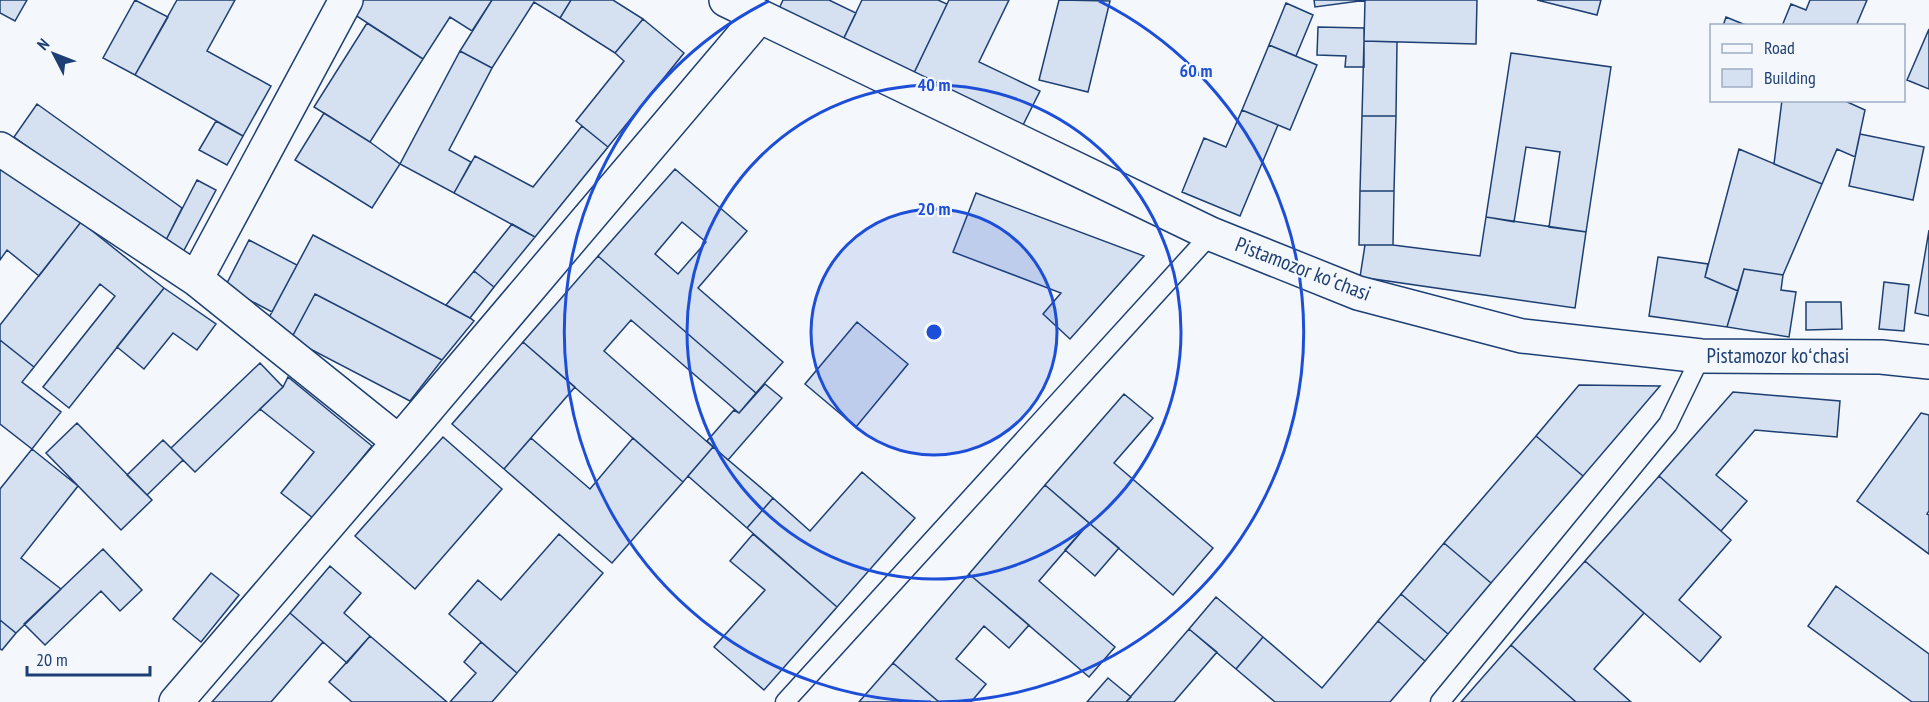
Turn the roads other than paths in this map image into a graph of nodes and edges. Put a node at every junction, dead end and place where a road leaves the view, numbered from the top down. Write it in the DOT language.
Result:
graph roads {
  1 [pos="346,0"];
  2 [pos="726,0"];
  3 [pos="759,17"];
  4 [pos="0,149"];
  5 [pos="1211,234"];
  6 [pos="196,279"];
  7 [pos="1701,357"];
  8 [pos="1929,362"];
  9 [pos="399,442"];
  10 [pos="176,702"];
  11 [pos="785,702"];
  12 [pos="1440,702"];
  1 -- 6 [label="street"];
  2 -- 3 [label="street, Pistamozor koʻchasi"];
  3 -- 5 [label="street, Pistamozor koʻchasi"];
  3 -- 9 [label="street"];
  4 -- 6 [label="street"];
  5 -- 7 [label="street, Pistamozor koʻchasi"];
  5 -- 11 [label="lane"];
  6 -- 9 [label="street"];
  7 -- 8 [label="street, Pistamozor koʻchasi"];
  7 -- 12 [label="lane"];
  9 -- 10 [label="street"];
}
